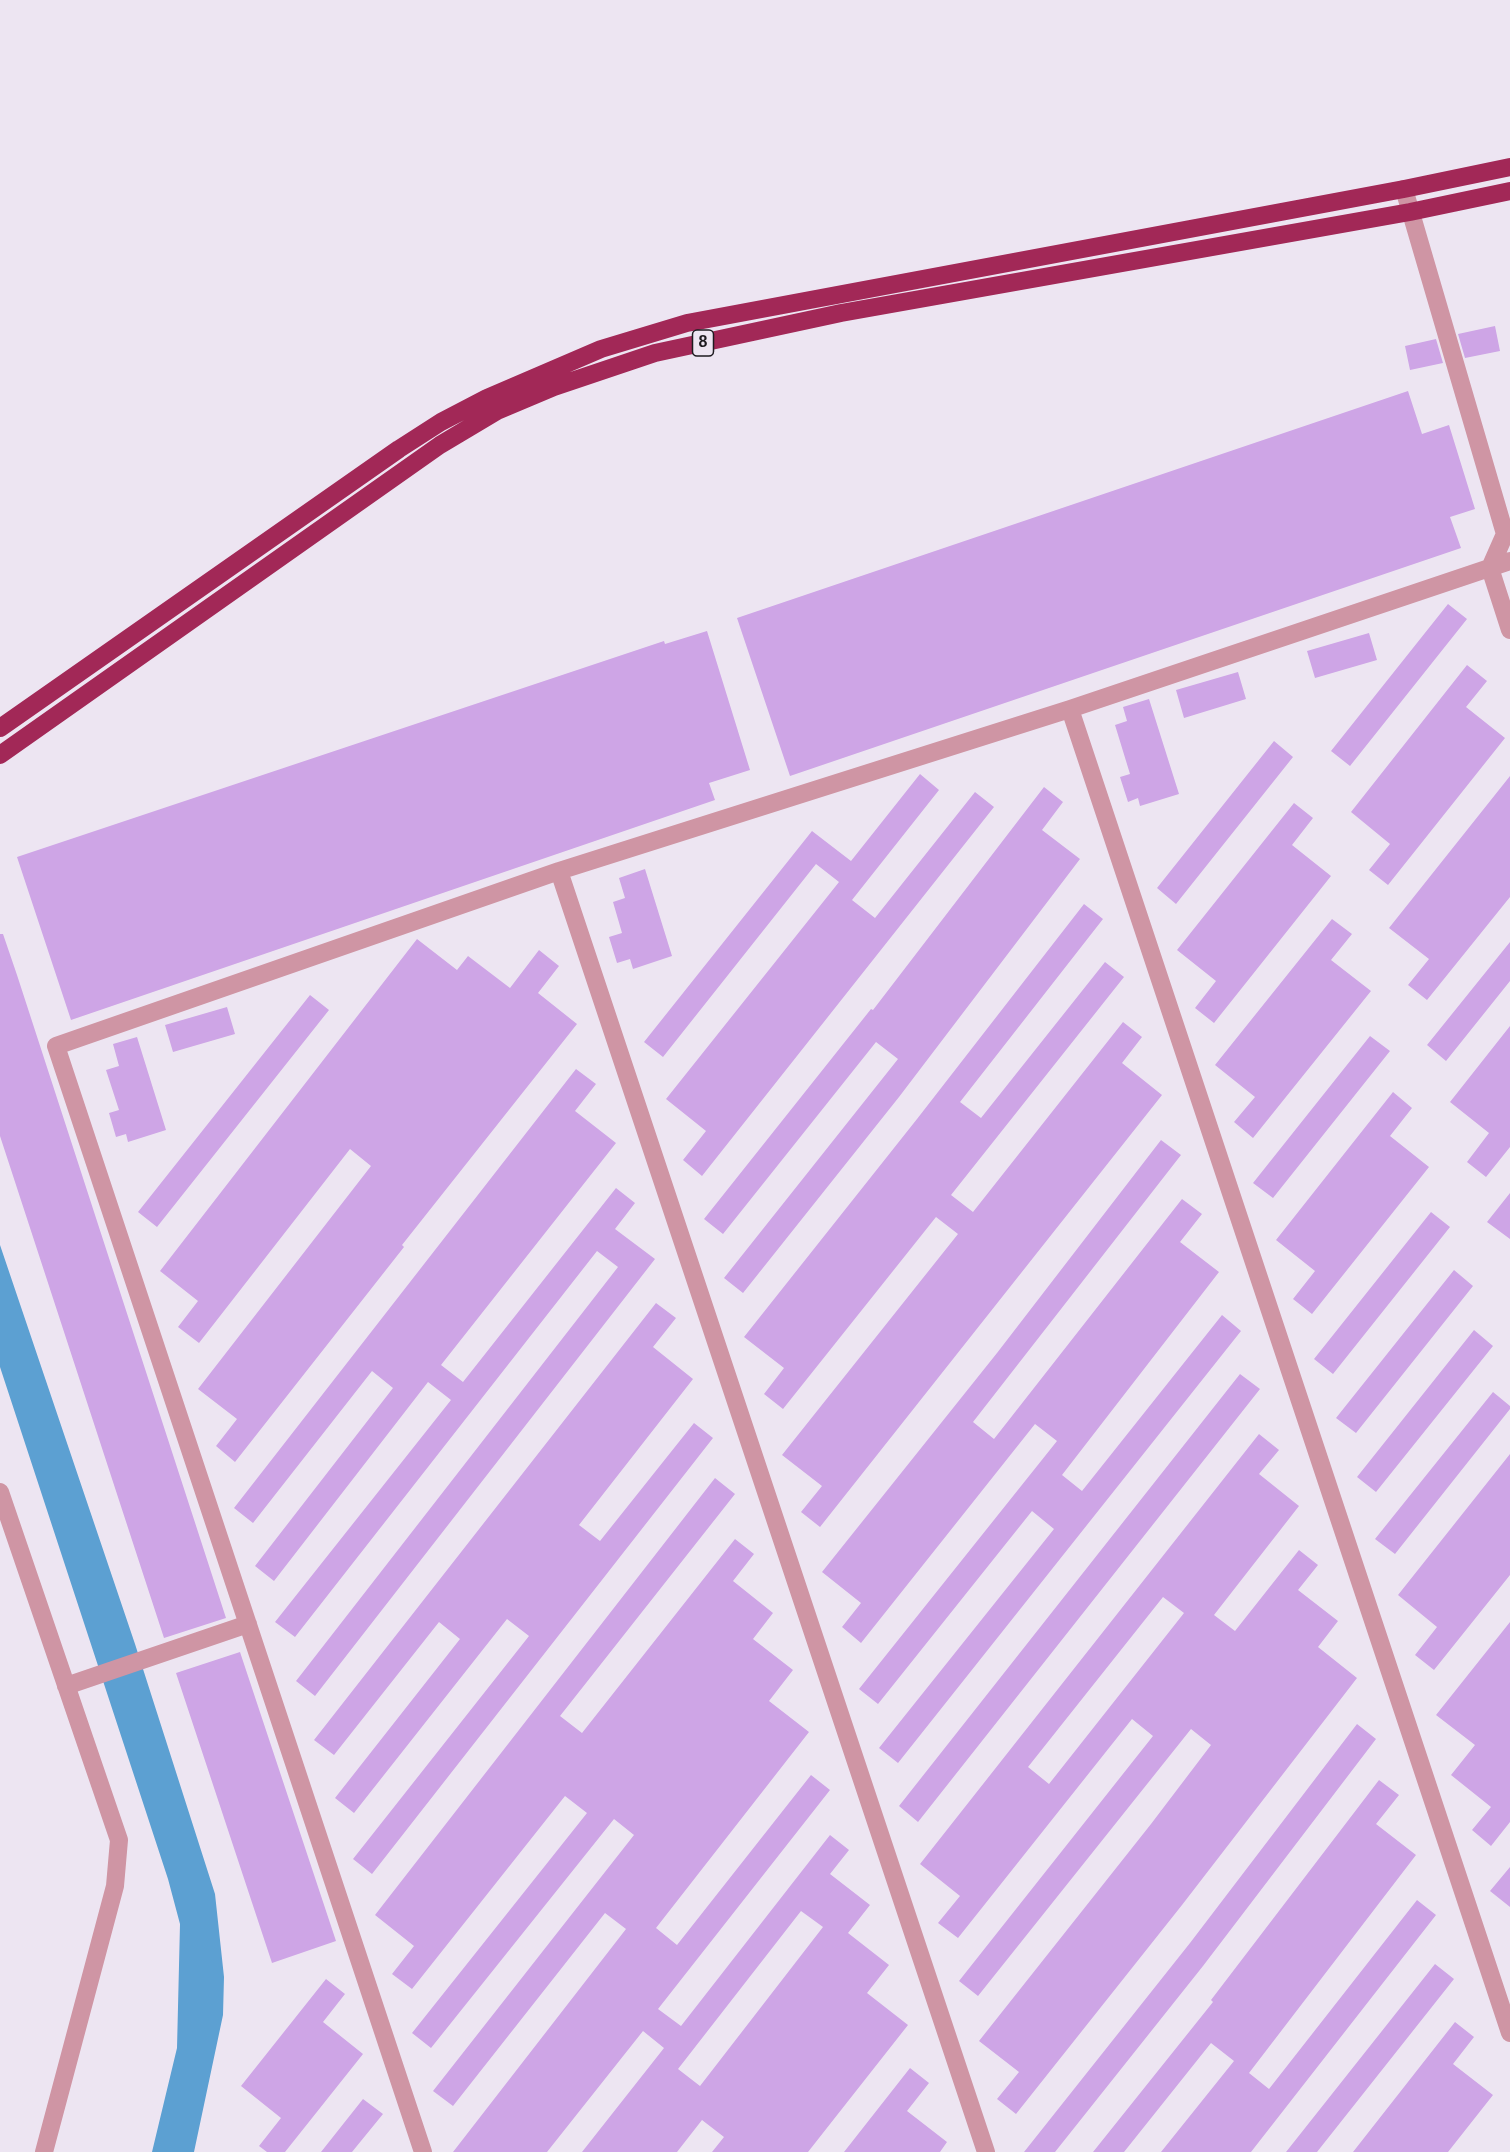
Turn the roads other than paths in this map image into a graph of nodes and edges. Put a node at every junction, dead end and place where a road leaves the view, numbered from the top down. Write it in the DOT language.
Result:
graph roads {
  1 [pos="1510,167"];
  2 [pos="1404,189"];
  3 [pos="1510,191"];
  4 [pos="1410,212"];
  5 [pos="1510,561"];
  6 [pos="1490,568"];
  7 [pos="1510,630"];
  8 [pos="1070,709"];
  9 [pos="0,728"];
  10 [pos="0,755"];
  11 [pos="559,871"];
  12 [pos="0,1492"];
  13 [pos="248,1624"];
  14 [pos="66,1686"];
  15 [pos="1510,2033"];
  16 [pos="44,2152"];
  17 [pos="423,2152"];
  18 [pos="986,2152"];
  1 -- 2 [label="highway, 8"];
  2 -- 4 [label="lane"];
  2 -- 9 [label="highway, 8"];
  3 -- 4 [label="highway, 8"];
  4 -- 6 [label="lane"];
  4 -- 10 [label="highway, 8"];
  5 -- 6 [label="lane"];
  6 -- 7 [label="lane"];
  6 -- 8 [label="lane"];
  8 -- 11 [label="lane"];
  8 -- 15 [label="lane"];
  11 -- 13 [label="lane"];
  11 -- 18 [label="lane"];
  12 -- 14 [label="lane"];
  13 -- 14 [label="lane"];
  13 -- 17 [label="lane"];
  14 -- 16 [label="lane"];
}
